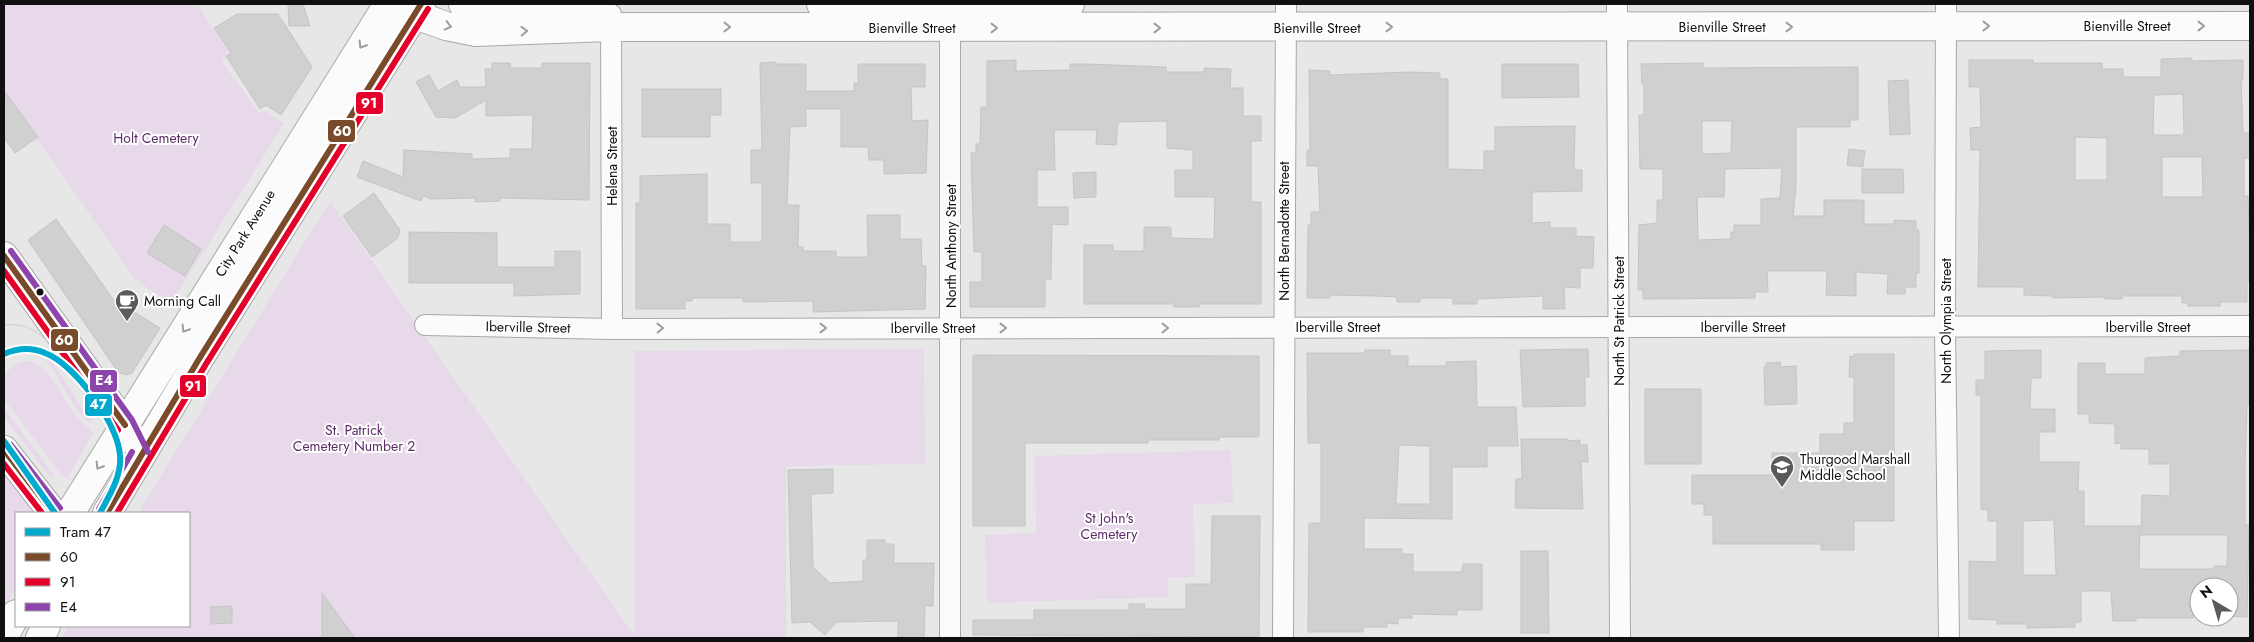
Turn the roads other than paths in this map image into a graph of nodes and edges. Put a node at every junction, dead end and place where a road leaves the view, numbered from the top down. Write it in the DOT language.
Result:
graph roads {
  1 [pos="463,4"];
  2 [pos="509,4"];
  3 [pos="821,4"];
  4 [pos="1070,4"];
  5 [pos="398,6"];
  6 [pos="549,12"];
  7 [pos="607,12"];
  8 [pos="950,12"];
  9 [pos="1618,15"];
  10 [pos="1946,15"];
  11 [pos="1286,16"];
  12 [pos="2250,26"];
  13 [pos="4,256"];
  14 [pos="425,324"];
  15 [pos="1619,326"];
  16 [pos="2250,326"];
  17 [pos="1284,327"];
  18 [pos="951,328"];
  19 [pos="1945,328"];
  20 [pos="612,329"];
  21 [pos="125,425"];
  22 [pos="4,450"];
  23 [pos="140,456"];
  24 [pos="52,512"];
  25 [pos="71,512"];
  26 [pos="107,512"];
  27 [pos="15,616"];
  28 [pos="4,637"];
  29 [pos="950,638"];
  30 [pos="1283,638"];
  31 [pos="1620,638"];
  32 [pos="1949,638"];
  1 -- 6 [label="street, Bienville Street"];
  2 -- 6 [label="street, Bienville Street"];
  3 -- 8 [label="street, Bienville Street"];
  4 -- 8 [label="street, Bienville Street"];
  5 -- 7 [label="street, Bienville Street, one-way"];
  5 -- 21 [label="street, City Park Avenue, one-way"];
  5 -- 23 [label="street, City Park Avenue"];
  6 -- 7 [label="street, Bienville Street"];
  7 -- 8 [label="street, Bienville Street, one-way"];
  7 -- 20 [label="street, Helena Street"];
  8 -- 11 [label="street, Bienville Street, one-way"];
  8 -- 18 [label="street, North Anthony Street"];
  9 -- 10 [label="street, Bienville Street, one-way"];
  11 -- 9 [label="street, Bienville Street, one-way"];
  9 -- 15 [label="street, North St Patrick Street"];
  10 -- 12 [label="street, Bienville Street, one-way"];
  10 -- 19 [label="street, North Olympia Street"];
  11 -- 17 [label="street, North Bernadotte Street"];
  13 -- 21 [label="street"];
  14 -- 20 [label="street, Iberville Street"];
  15 -- 17 [label="street, Iberville Street"];
  15 -- 19 [label="street, Iberville Street"];
  15 -- 31 [label="street, North St Patrick Street"];
  16 -- 19 [label="street, Iberville Street"];
  18 -- 17 [label="street, Iberville Street, one-way"];
  17 -- 30 [label="street, North Bernadotte Street"];
  20 -- 18 [label="street, Iberville Street, one-way"];
  18 -- 29 [label="street, North Anthony Street"];
  19 -- 32 [label="street, North Olympia Street"];
  21 -- 23 [label="street"];
  21 -- 25 [label="street, City Park Avenue, one-way"];
  22 -- 24 [label="street"];
  23 -- 26 [label="street, City Park Avenue"];
  27 -- 28 [label="street"];
}
